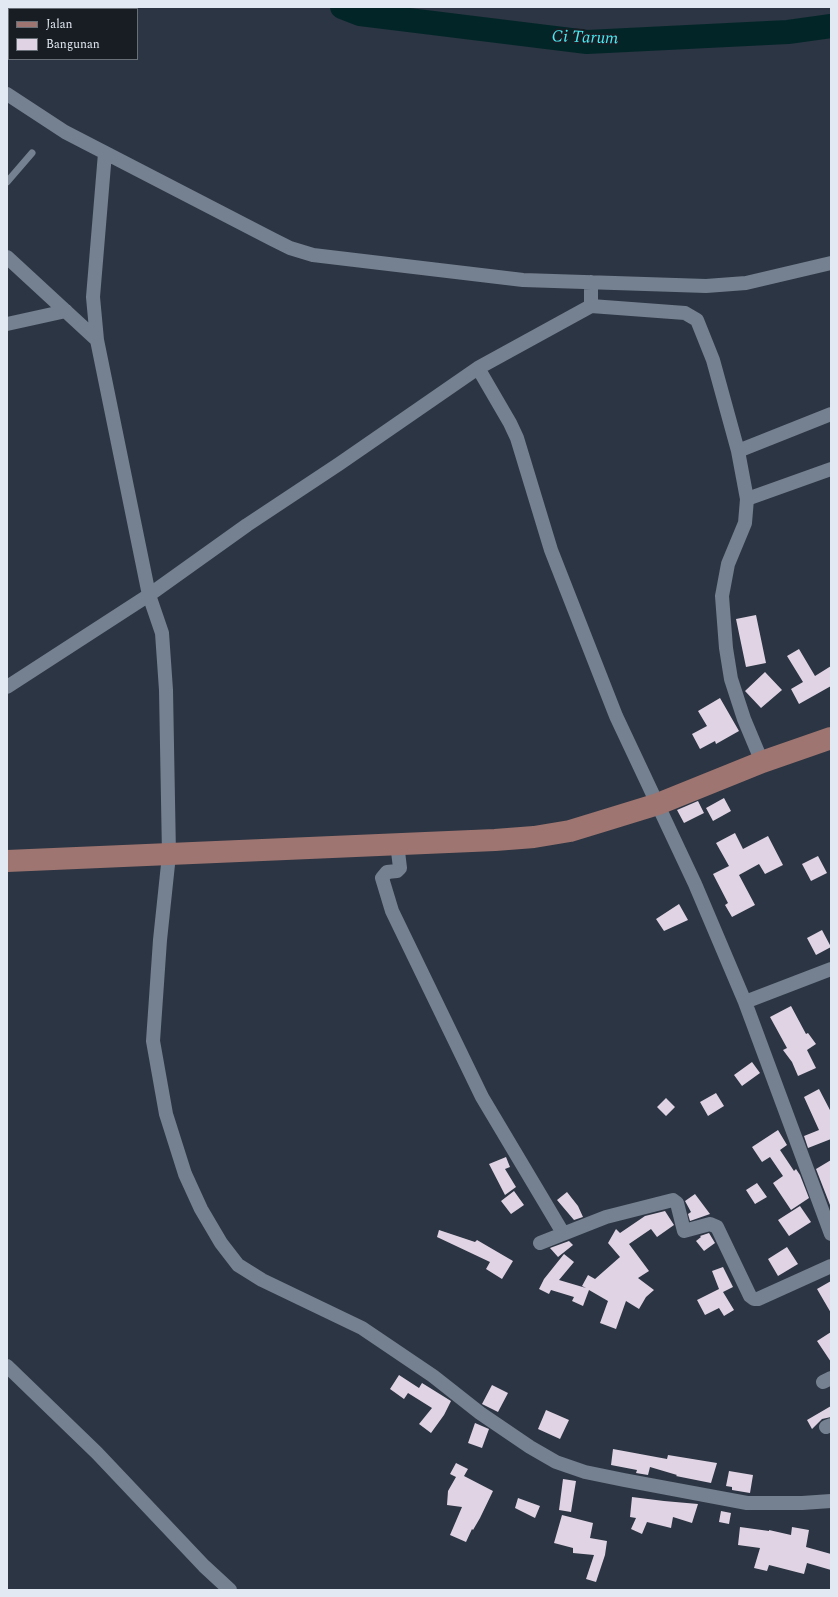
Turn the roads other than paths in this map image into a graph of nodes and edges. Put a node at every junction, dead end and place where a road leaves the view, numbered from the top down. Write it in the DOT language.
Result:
graph roads {
  1 [pos="7,94"];
  2 [pos="105,152"];
  3 [pos="32,153"];
  4 [pos="7,182"];
  5 [pos="7,258"];
  6 [pos="831,263"];
  7 [pos="591,282"];
  8 [pos="592,306"];
  9 [pos="66,311"];
  10 [pos="7,324"];
  11 [pos="97,340"];
  12 [pos="478,368"];
  13 [pos="831,414"];
  14 [pos="738,451"];
  15 [pos="831,469"];
  16 [pos="747,499"];
  17 [pos="149,595"];
  18 [pos="7,687"];
  19 [pos="831,738"];
  20 [pos="762,762"];
  21 [pos="658,804"];
  22 [pos="397,844"];
  23 [pos="169,855"];
  24 [pos="7,861"];
  25 [pos="831,969"];
  26 [pos="744,1002"];
  27 [pos="563,1233"];
  28 [pos="831,1234"];
  29 [pos="540,1243"];
  30 [pos="831,1266"];
  31 [pos="7,1366"];
  32 [pos="831,1501"];
  33 [pos="230,1590"];
  1 -- 2 [label="street"];
  2 -- 7 [label="street"];
  2 -- 11 [label="street"];
  3 -- 4 [label="lane"];
  5 -- 9 [label="street"];
  6 -- 7 [label="street"];
  7 -- 8 [label="street"];
  8 -- 12 [label="street"];
  8 -- 14 [label="street"];
  9 -- 10 [label="street"];
  9 -- 11 [label="street"];
  11 -- 17 [label="street"];
  12 -- 17 [label="street"];
  12 -- 21 [label="street"];
  13 -- 14 [label="street"];
  14 -- 16 [label="street"];
  15 -- 16 [label="street"];
  16 -- 20 [label="street"];
  17 -- 18 [label="street"];
  17 -- 23 [label="street"];
  19 -- 20 [label="main road"];
  20 -- 21 [label="main road"];
  21 -- 22 [label="main road"];
  21 -- 26 [label="street"];
  22 -- 23 [label="main road"];
  22 -- 27 [label="street"];
  23 -- 24 [label="main road"];
  23 -- 32 [label="street"];
  25 -- 26 [label="street"];
  26 -- 28 [label="street"];
  27 -- 29 [label="street"];
  27 -- 30 [label="street"];
  31 -- 33 [label="street"];
}
